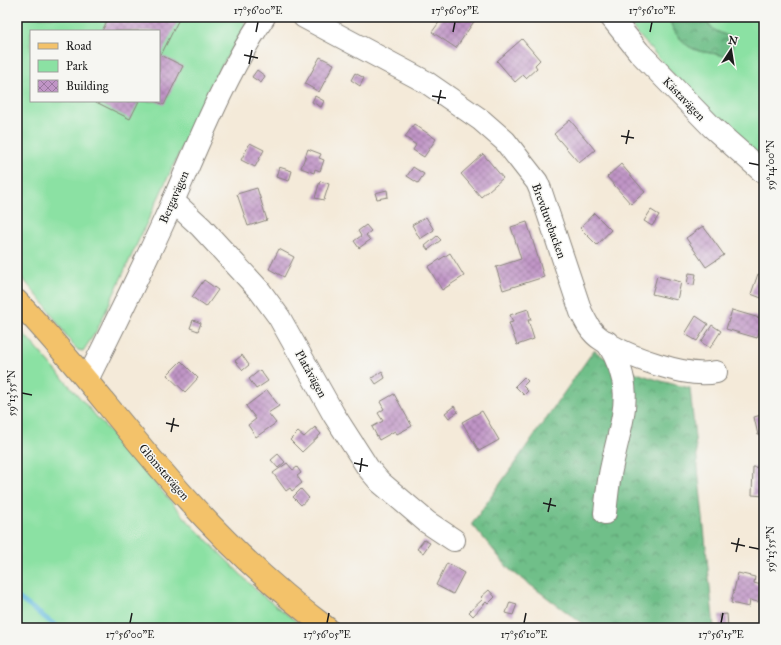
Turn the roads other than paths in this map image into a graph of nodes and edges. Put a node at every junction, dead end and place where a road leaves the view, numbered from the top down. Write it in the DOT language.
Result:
graph roads {
  1 [pos="264,17"];
  2 [pos="304,17"];
  3 [pos="611,17"];
  4 [pos="764,173"];
  5 [pos="173,201"];
  6 [pos="17,301"];
  7 [pos="607,342"];
  8 [pos="716,372"];
  9 [pos="87,380"];
  10 [pos="605,514"];
  11 [pos="454,540"];
  12 [pos="327,628"];
  1 -- 5 [label="street, Bergavägen"];
  2 -- 7 [label="street, Brevduvebacken"];
  3 -- 4 [label="street, Kästavägen"];
  5 -- 9 [label="street, Bergavägen"];
  5 -- 11 [label="street, Platåvägen"];
  6 -- 9 [label="main road, Glömstavägen"];
  7 -- 8 [label="street, Brevduvebacken"];
  7 -- 10 [label="street, Brevduvebacken"];
  9 -- 12 [label="main road, Glömstavägen"];
}
